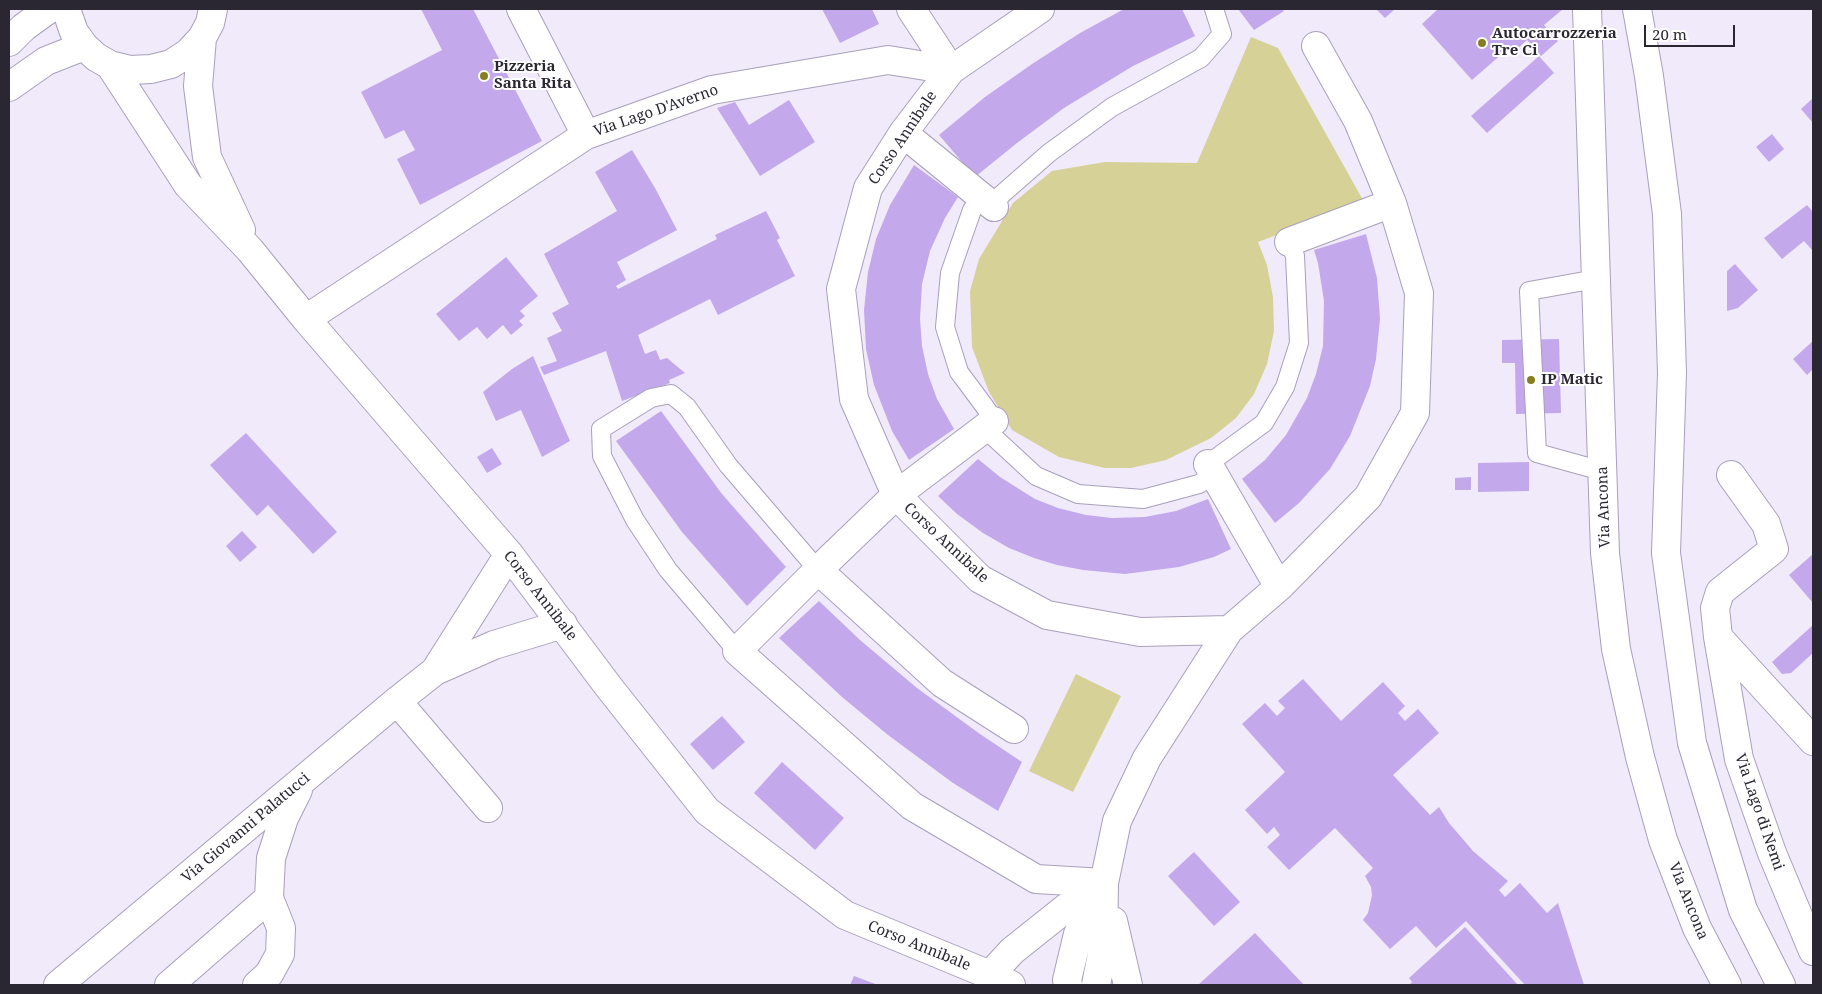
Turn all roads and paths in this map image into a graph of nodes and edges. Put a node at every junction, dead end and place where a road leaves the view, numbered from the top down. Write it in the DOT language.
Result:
graph roads {
  1 [pos="49,9"];
  2 [pos="66,9"];
  3 [pos="521,9"];
  4 [pos="911,9"];
  5 [pos="1040,9"];
  6 [pos="1214,9"];
  7 [pos="1588,9"];
  8 [pos="1637,9"];
  9 [pos="212,20"];
  10 [pos="9,42"];
  11 [pos="84,46"];
  12 [pos="1316,46"];
  13 [pos="110,65"];
  14 [pos="951,70"];
  15 [pos="9,87"];
  16 [pos="903,133"];
  17 [pos="586,135"];
  18 [pos="987,202"];
  19 [pos="1392,203"];
  20 [pos="1289,242"];
  21 [pos="250,250"];
  22 [pos="1596,279"];
  23 [pos="306,319"];
  24 [pos="989,424"];
  25 [pos="1211,470"];
  26 [pos="1602,471"];
  27 [pos="1731,474"];
  28 [pos="896,495"];
  29 [pos="509,554"];
  30 [pos="818,570"];
  31 [pos="1279,586"];
  32 [pos="563,624"];
  33 [pos="1229,630"];
  34 [pos="1718,638"];
  35 [pos="737,651"];
  36 [pos="435,671"];
  37 [pos="397,701"];
  38 [pos="1014,729"];
  39 [pos="1813,741"];
  40 [pos="304,779"];
  41 [pos="488,808"];
  42 [pos="1104,883"];
  43 [pos="269,898"];
  44 [pos="1813,951"];
  45 [pos="1001,980"];
  46 [pos="58,985"];
  47 [pos="169,985"];
  48 [pos="257,985"];
  49 [pos="1068,985"];
  50 [pos="1096,985"];
  51 [pos="1128,985"];
  52 [pos="1727,985"];
  53 [pos="1781,985"];
  1 -- 10 [label="street"];
  2 -- 11 [label="street"];
  3 -- 17 [label="street"];
  4 -- 14 [label="street"];
  5 -- 14 [label="street"];
  6 -- 18 [label="lane"];
  7 -- 22 [label="street, Via Ancona"];
  8 -- 53 [label="street"];
  9 -- 13 [label="street"];
  9 -- 21 [label="street"];
  11 -- 13 [label="street"];
  11 -- 15 [label="street"];
  12 -- 19 [label="street"];
  13 -- 21 [label="street"];
  14 -- 16 [label="street, Corso Annibale"];
  14 -- 17 [label="street, Via Lago D'Averno"];
  16 -- 18 [label="street"];
  16 -- 28 [label="street, Corso Annibale"];
  17 -- 23 [label="street, Via Lago D'Averno"];
  18 -- 24 [label="lane"];
  19 -- 20 [label="street"];
  19 -- 31 [label="street"];
  20 -- 25 [label="lane"];
  21 -- 23 [label="street, Corso Annibale"];
  22 -- 26 [label="street, Via Ancona"];
  22 -- 26 [label="lane"];
  23 -- 29 [label="street, Corso Annibale"];
  24 -- 25 [label="lane"];
  24 -- 28 [label="street"];
  25 -- 31 [label="street"];
  26 -- 52 [label="street, Via Ancona"];
  27 -- 34 [label="street, Via Lago di Nemi"];
  28 -- 30 [label="street"];
  28 -- 33 [label="street, Corso Annibale"];
  29 -- 32 [label="street, Corso Annibale"];
  29 -- 36 [label="street, Via Giovanni Palatucci"];
  30 -- 35 [label="street"];
  30 -- 35 [label="lane"];
  30 -- 38 [label="street"];
  31 -- 33 [label="street"];
  32 -- 36 [label="street, Via Giovanni Palatucci"];
  32 -- 45 [label="street, Corso Annibale"];
  33 -- 42 [label="street"];
  34 -- 39 [label="street"];
  34 -- 44 [label="street, Via Lago di Nemi"];
  35 -- 42 [label="street"];
  36 -- 37 [label="street, Via Giovanni Palatucci"];
  37 -- 40 [label="street, Via Giovanni Palatucci"];
  37 -- 41 [label="street"];
  40 -- 43 [label="street"];
  40 -- 46 [label="street, Via Giovanni Palatucci"];
  42 -- 45 [label="street, Corso Annibale"];
  42 -- 49 [label="street"];
  42 -- 50 [label="street"];
  42 -- 51 [label="street"];
  43 -- 47 [label="street"];
  43 -- 48 [label="street"];
}
